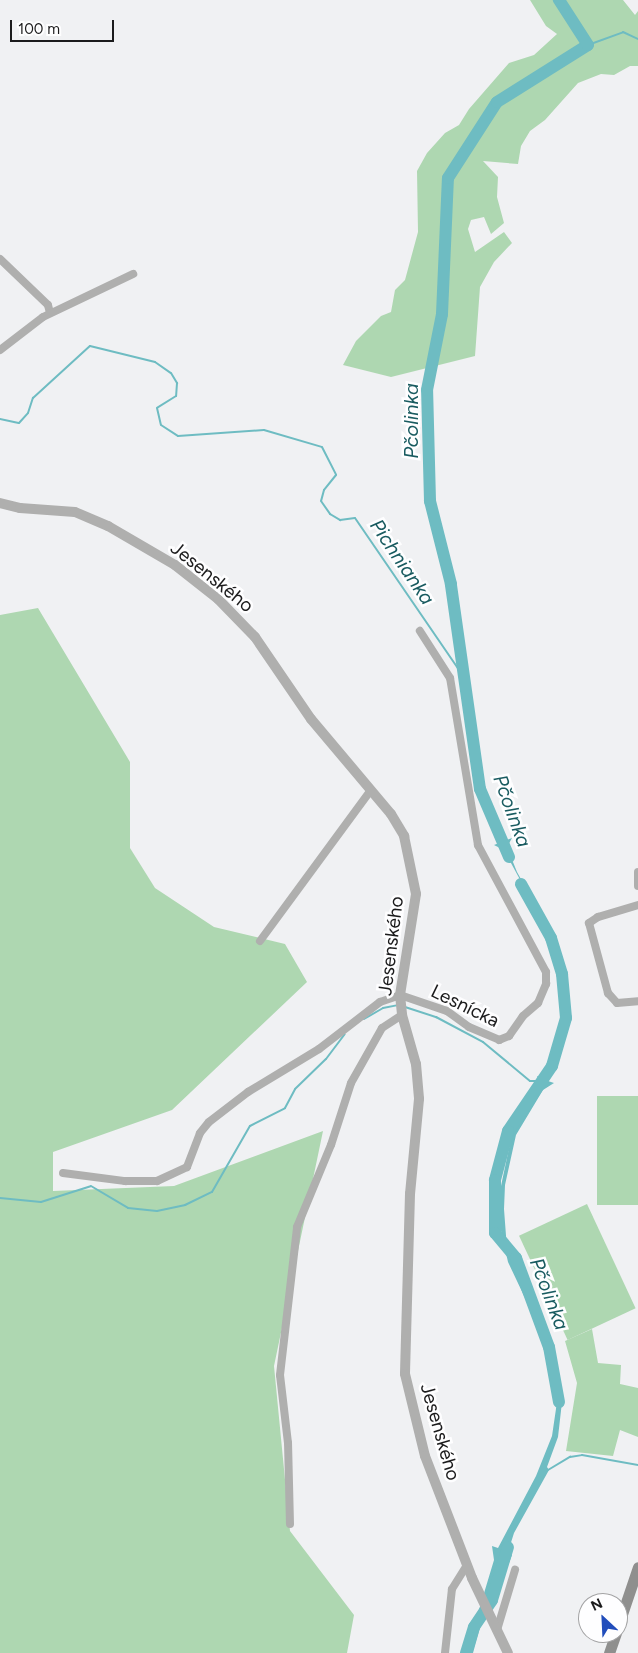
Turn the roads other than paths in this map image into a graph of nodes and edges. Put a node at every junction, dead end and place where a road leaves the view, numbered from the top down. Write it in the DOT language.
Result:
graph roads {
  1 [pos="0,259"];
  2 [pos="133,274"];
  3 [pos="50,313"];
  4 [pos="0,350"];
  5 [pos="0,503"];
  6 [pos="420,630"];
  7 [pos="370,791"];
  8 [pos="638,872"];
  9 [pos="638,886"];
  10 [pos="638,905"];
  11 [pos="260,941"];
  12 [pos="400,995"];
  13 [pos="638,1001"];
  14 [pos="402,1016"];
  15 [pos="63,1173"];
  16 [pos="290,1524"];
  17 [pos="467,1565"];
  18 [pos="638,1567"];
  19 [pos="515,1570"];
  20 [pos="634,1592"];
  21 [pos="628,1605"];
  22 [pos="496,1630"];
  23 [pos="445,1653"];
  24 [pos="508,1653"];
  1 -- 3 [label="street"];
  2 -- 3 [label="street"];
  3 -- 4 [label="street"];
  5 -- 7 [label="street, Jesenského"];
  6 -- 12 [label="street, Lesnícka"];
  7 -- 11 [label="street"];
  7 -- 12 [label="street, Jesenského"];
  8 -- 9 [label="street"];
  10 -- 13 [label="street"];
  12 -- 14 [label="street, Jesenského"];
  12 -- 15 [label="street, Lesnícka"];
  14 -- 16 [label="street"];
  14 -- 17 [label="street, Jesenského"];
  17 -- 22 [label="street, Jesenského"];
  17 -- 23 [label="street"];
  18 -- 20 [label="main road"];
  19 -- 22 [label="street"];
  20 -- 21 [label="main road"];
  22 -- 24 [label="street, Jesenského"];
}
